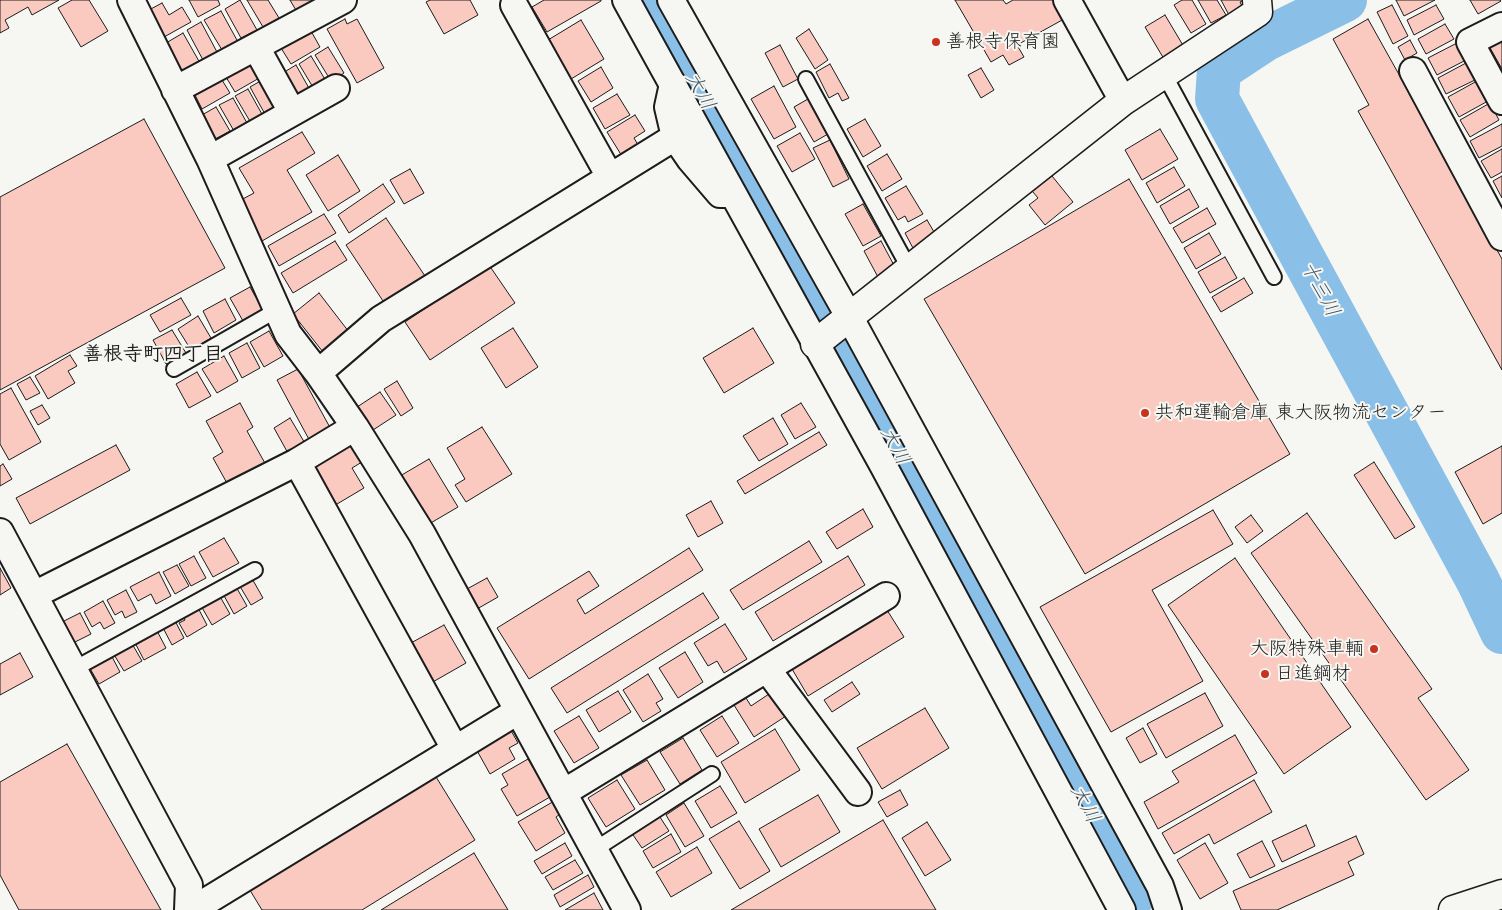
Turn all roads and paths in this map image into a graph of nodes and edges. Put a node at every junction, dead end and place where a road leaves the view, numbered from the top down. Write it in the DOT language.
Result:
graph roads {
  1 [pos="131,0"];
  2 [pos="343,0"];
  3 [pos="626,0"];
  4 [pos="671,0"];
  5 [pos="1067,0"];
  6 [pos="1257,0"];
  7 [pos="514,5"];
  8 [pos="1502,26"];
  9 [pos="256,47"];
  10 [pos="1413,71"];
  11 [pos="1164,74"];
  12 [pos="806,79"];
  13 [pos="673,84"];
  14 [pos="336,88"];
  15 [pos="175,90"];
  16 [pos="1502,101"];
  17 [pos="1123,102"];
  18 [pos="292,112"];
  19 [pos="675,137"];
  20 [pos="210,159"];
  21 [pos="610,177"];
  22 [pos="733,194"];
  23 [pos="1502,237"];
  24 [pos="910,270"];
  25 [pos="1274,277"];
  26 [pos="277,310"];
  27 [pos="850,318"];
  28 [pos="815,344"];
  29 [pos="174,369"];
  30 [pos="318,373"];
  31 [pos="355,427"];
  32 [pos="297,462"];
  33 [pos="0,532"];
  34 [pos="255,570"];
  35 [pos="34,595"];
  36 [pos="886,596"];
  37 [pos="767,668"];
  38 [pos="74,669"];
  39 [pos="518,711"];
  40 [pos="455,749"];
  41 [pos="712,774"];
  42 [pos="858,792"];
  43 [pos="563,793"];
  44 [pos="594,850"];
  45 [pos="1502,894"];
  46 [pos="188,910"];
  47 [pos="192,910"];
  48 [pos="627,910"];
  49 [pos="1122,910"];
  50 [pos="1168,910"];
  51 [pos="1453,910"];
  1 -- 15 [label="street"];
  2 -- 9 [label="street"];
  3 -- 13 [label="street"];
  4 -- 27 [label="street"];
  5 -- 17 [label="street"];
  6 -- 11 [label="main road"];
  7 -- 21 [label="street"];
  8 -- 16 [label="street"];
  9 -- 15 [label="street"];
  9 -- 18 [label="street"];
  10 -- 23 [label="street"];
  11 -- 17 [label="main road"];
  11 -- 25 [label="lane"];
  12 -- 24 [label="lane"];
  13 -- 19 [label="street"];
  13 -- 22 [label="street"];
  14 -- 18 [label="street"];
  15 -- 20 [label="street"];
  17 -- 24 [label="main road"];
  18 -- 20 [label="street"];
  19 -- 21 [label="street"];
  19 -- 22 [label="street"];
  20 -- 26 [label="street"];
  21 -- 30 [label="street"];
  22 -- 28 [label="street"];
  24 -- 27 [label="main road"];
  26 -- 29 [label="lane"];
  26 -- 30 [label="street"];
  27 -- 28 [label="main road"];
  27 -- 50 [label="street"];
  28 -- 49 [label="street"];
  30 -- 31 [label="street"];
  31 -- 32 [label="street"];
  31 -- 39 [label="street"];
  32 -- 35 [label="street"];
  32 -- 40 [label="street"];
  33 -- 35 [label="street"];
  34 -- 38 [label="lane"];
  35 -- 38 [label="street"];
  36 -- 37 [label="street"];
  37 -- 42 [label="street"];
  37 -- 43 [label="street"];
  38 -- 46 [label="street"];
  39 -- 40 [label="street"];
  39 -- 43 [label="street"];
  40 -- 47 [label="street"];
  41 -- 44 [label="lane"];
  43 -- 44 [label="street"];
  44 -- 48 [label="street"];
  45 -- 51 [label="main road"];
}
